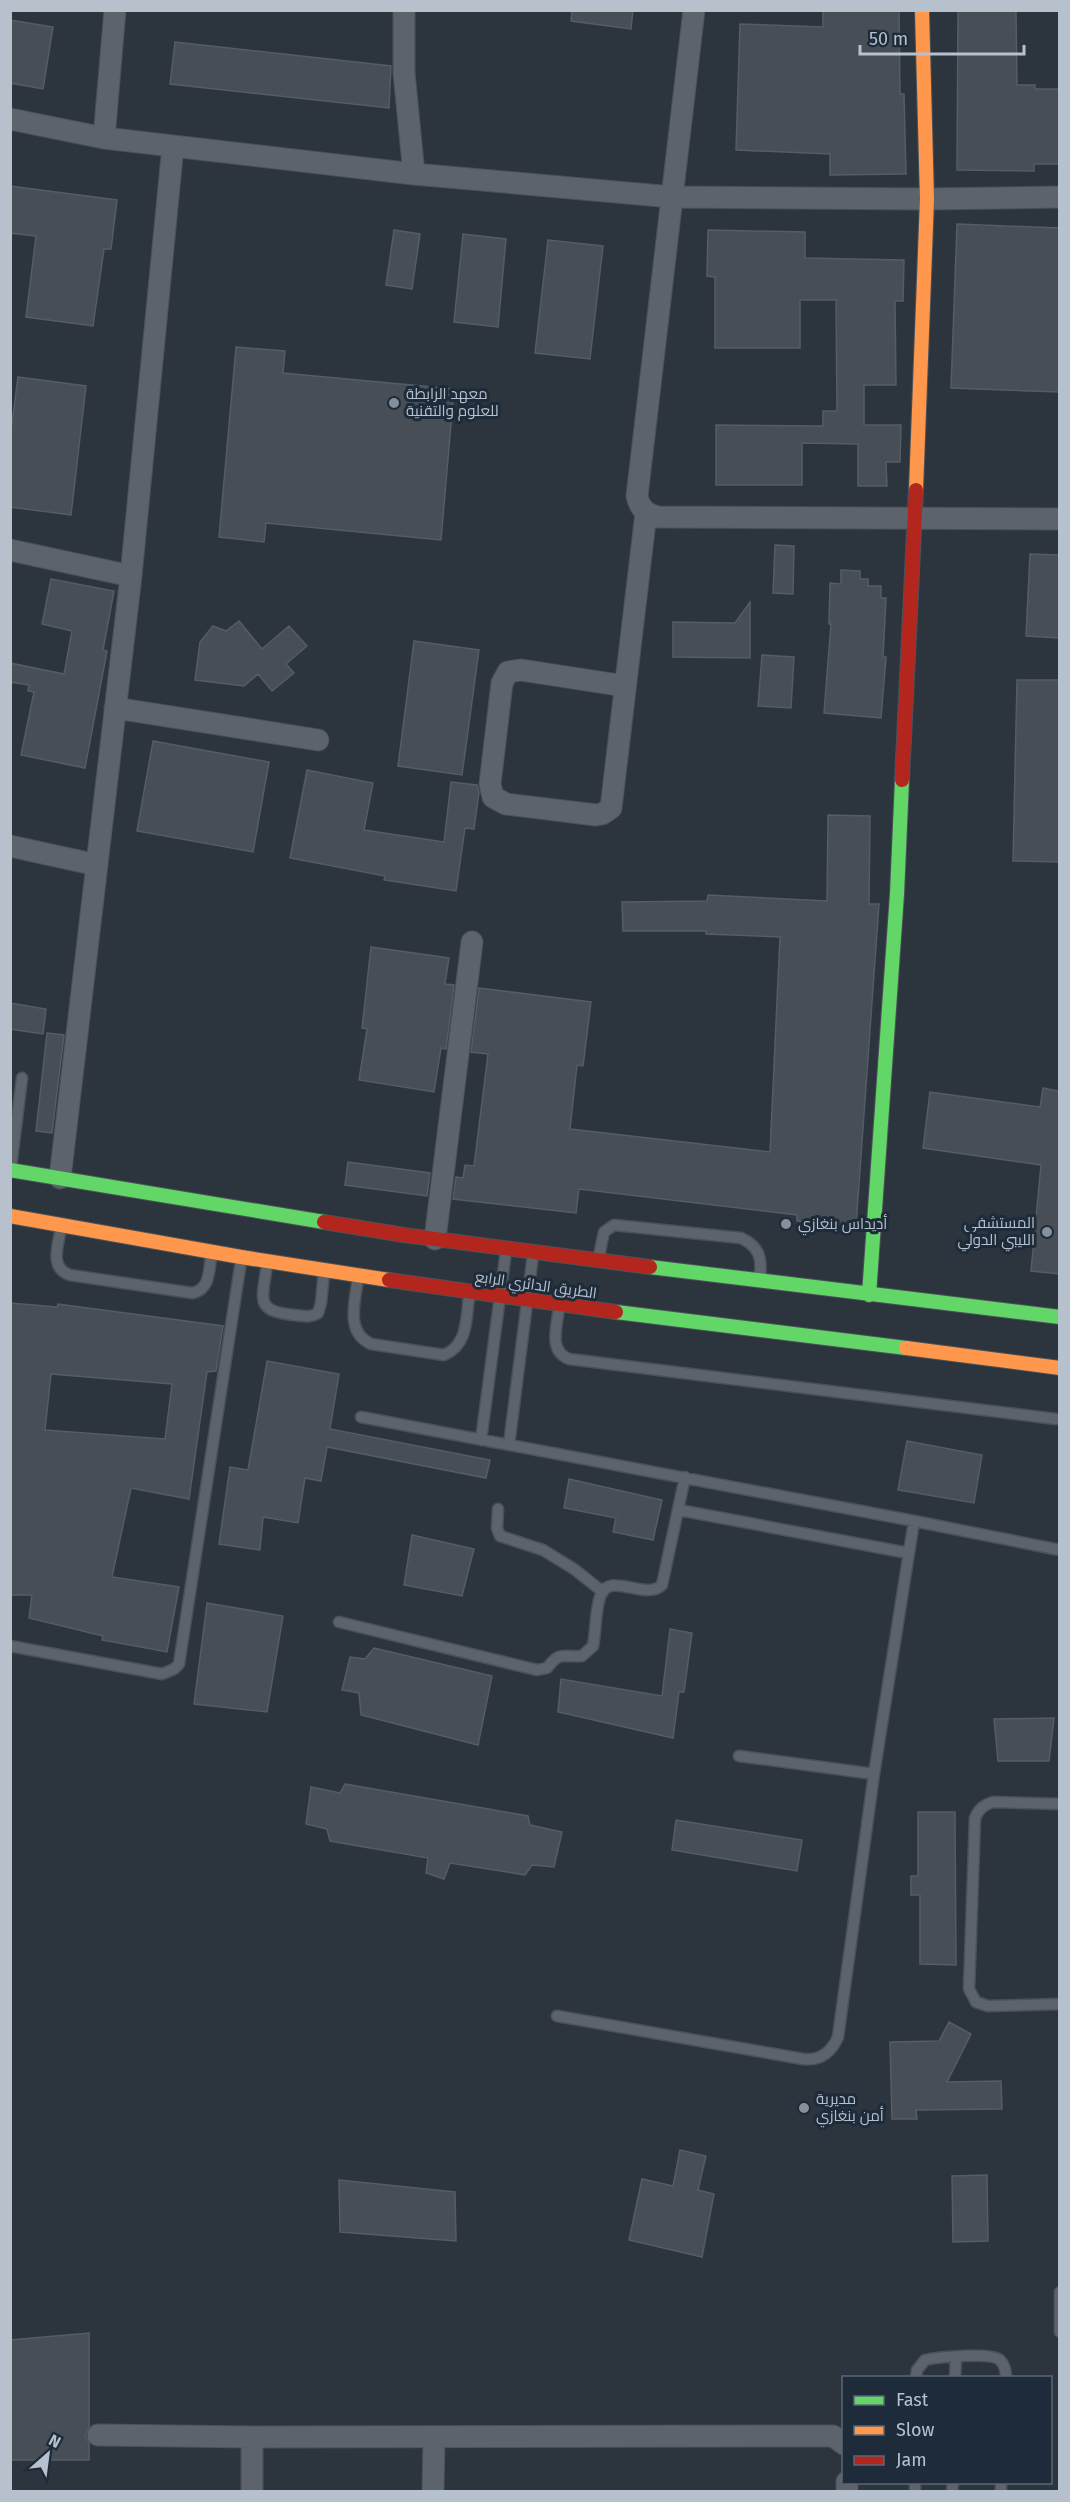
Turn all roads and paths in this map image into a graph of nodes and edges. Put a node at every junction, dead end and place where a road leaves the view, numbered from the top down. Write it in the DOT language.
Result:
graph roads {
  1 [pos="115,10"];
  2 [pos="404,10"];
  3 [pos="694,10"];
  4 [pos="922,10"];
  5 [pos="10,119"];
  6 [pos="104,138"];
  7 [pos="173,146"];
  8 [pos="414,174"];
  9 [pos="672,197"];
  10 [pos="1059,197"];
  11 [pos="927,199"];
  12 [pos="646,513"];
  13 [pos="915,519"];
  14 [pos="1059,519"];
  15 [pos="10,550"];
  16 [pos="131,576"];
  17 [pos="625,686"];
  18 [pos="115,708"];
  19 [pos="318,740"];
  20 [pos="10,846"];
  21 [pos="97,865"];
  22 [pos="472,942"];
  23 [pos="22,1077"];
  24 [pos="11,1170"];
  25 [pos="60,1178"];
  26 [pos="10,1216"];
  27 [pos="62,1225"];
  28 [pos="435,1239"];
  29 [pos="506,1248"];
  30 [pos="212,1251"];
  31 [pos="534,1252"];
  32 [pos="241,1257"];
  33 [pos="599,1259"];
  34 [pos="267,1261"];
  35 [pos="324,1270"];
  36 [pos="358,1275"];
  37 [pos="759,1279"];
  38 [pos="469,1292"];
  39 [pos="869,1295"];
  40 [pos="500,1297"];
  41 [pos="528,1301"];
  42 [pos="559,1305"];
  43 [pos="1059,1317"];
  44 [pos="1059,1368"];
  45 [pos="361,1417"];
  46 [pos="1056,1419"];
  47 [pos="481,1440"];
  48 [pos="509,1445"];
  49 [pos="686,1478"];
  50 [pos="498,1509"];
  51 [pos="679,1510"];
  52 [pos="914,1521"];
  53 [pos="1059,1550"];
  54 [pos="908,1554"];
  55 [pos="603,1592"];
  56 [pos="339,1622"];
  57 [pos="10,1646"];
  58 [pos="739,1756"];
  59 [pos="874,1774"];
  60 [pos="1059,1804"];
  61 [pos="1059,2004"];
  62 [pos="557,2016"];
  63 [pos="1059,2292"];
  64 [pos="1059,2332"];
  65 [pos="956,2358"];
  66 [pos="916,2376"];
  67 [pos="955,2376"];
  68 [pos="1006,2376"];
  69 [pos="98,2435"];
  70 [pos="252,2437"];
  71 [pos="434,2437"];
  72 [pos="842,2443"];
  73 [pos="252,2492"];
  74 [pos="433,2492"];
  1 -- 6 [label="street"];
  2 -- 8 [label="street"];
  3 -- 9 [label="street"];
  4 -- 11 [label="main road"];
  5 -- 6 [label="street"];
  6 -- 7 [label="street"];
  7 -- 8 [label="street"];
  7 -- 16 [label="street"];
  8 -- 9 [label="street"];
  9 -- 11 [label="street"];
  9 -- 12 [label="street"];
  10 -- 11 [label="street"];
  11 -- 13 [label="main road"];
  12 -- 13 [label="street"];
  12 -- 17 [label="street"];
  13 -- 14 [label="street"];
  13 -- 39 [label="main road"];
  15 -- 16 [label="street"];
  16 -- 18 [label="street"];
  17 -- 17 [label="street"];
  18 -- 19 [label="street"];
  18 -- 21 [label="street"];
  20 -- 21 [label="street"];
  21 -- 25 [label="street"];
  22 -- 28 [label="street"];
  23 -- 24 [label="lane"];
  24 -- 25 [label="main road"];
  25 -- 28 [label="main road"];
  26 -- 27 [label="main road, الطريق الدائري الرابع"];
  27 -- 30 [label="main road, الطريق الدائري الرابع"];
  27 -- 30 [label="lane"];
  28 -- 29 [label="main road"];
  29 -- 31 [label="main road"];
  29 -- 40 [label="lane"];
  30 -- 32 [label="main road, الطريق الدائري الرابع"];
  31 -- 33 [label="main road"];
  31 -- 41 [label="lane"];
  32 -- 34 [label="main road, الطريق الدائري الرابع"];
  32 -- 57 [label="lane"];
  33 -- 37 [label="main road"];
  33 -- 37 [label="lane"];
  34 -- 35 [label="main road, الطريق الدائري الرابع"];
  34 -- 35 [label="lane"];
  35 -- 36 [label="main road, الطريق الدائري الرابع"];
  36 -- 38 [label="main road, الطريق الدائري الرابع"];
  36 -- 38 [label="lane"];
  37 -- 39 [label="main road"];
  38 -- 40 [label="main road, الطريق الدائري الرابع"];
  39 -- 43 [label="main road"];
  40 -- 41 [label="main road, الطريق الدائري الرابع"];
  40 -- 47 [label="lane"];
  41 -- 42 [label="main road, الطريق الدائري الرابع"];
  41 -- 48 [label="lane"];
  42 -- 44 [label="main road, الطريق الدائري الرابع"];
  42 -- 46 [label="lane"];
  45 -- 47 [label="lane"];
  47 -- 48 [label="lane"];
  48 -- 49 [label="lane"];
  49 -- 51 [label="lane"];
  49 -- 52 [label="lane"];
  50 -- 55 [label="lane"];
  51 -- 54 [label="lane"];
  51 -- 55 [label="lane"];
  52 -- 53 [label="lane"];
  52 -- 54 [label="lane"];
  54 -- 59 [label="lane"];
  55 -- 56 [label="lane"];
  58 -- 59 [label="lane"];
  59 -- 62 [label="lane"];
  60 -- 61 [label="lane"];
  63 -- 64 [label="lane"];
  65 -- 66 [label="lane"];
  65 -- 67 [label="lane"];
  65 -- 68 [label="lane"];
  69 -- 70 [label="street"];
  70 -- 71 [label="street"];
  70 -- 73 [label="street"];
  71 -- 72 [label="street"];
  71 -- 74 [label="street"];
}
